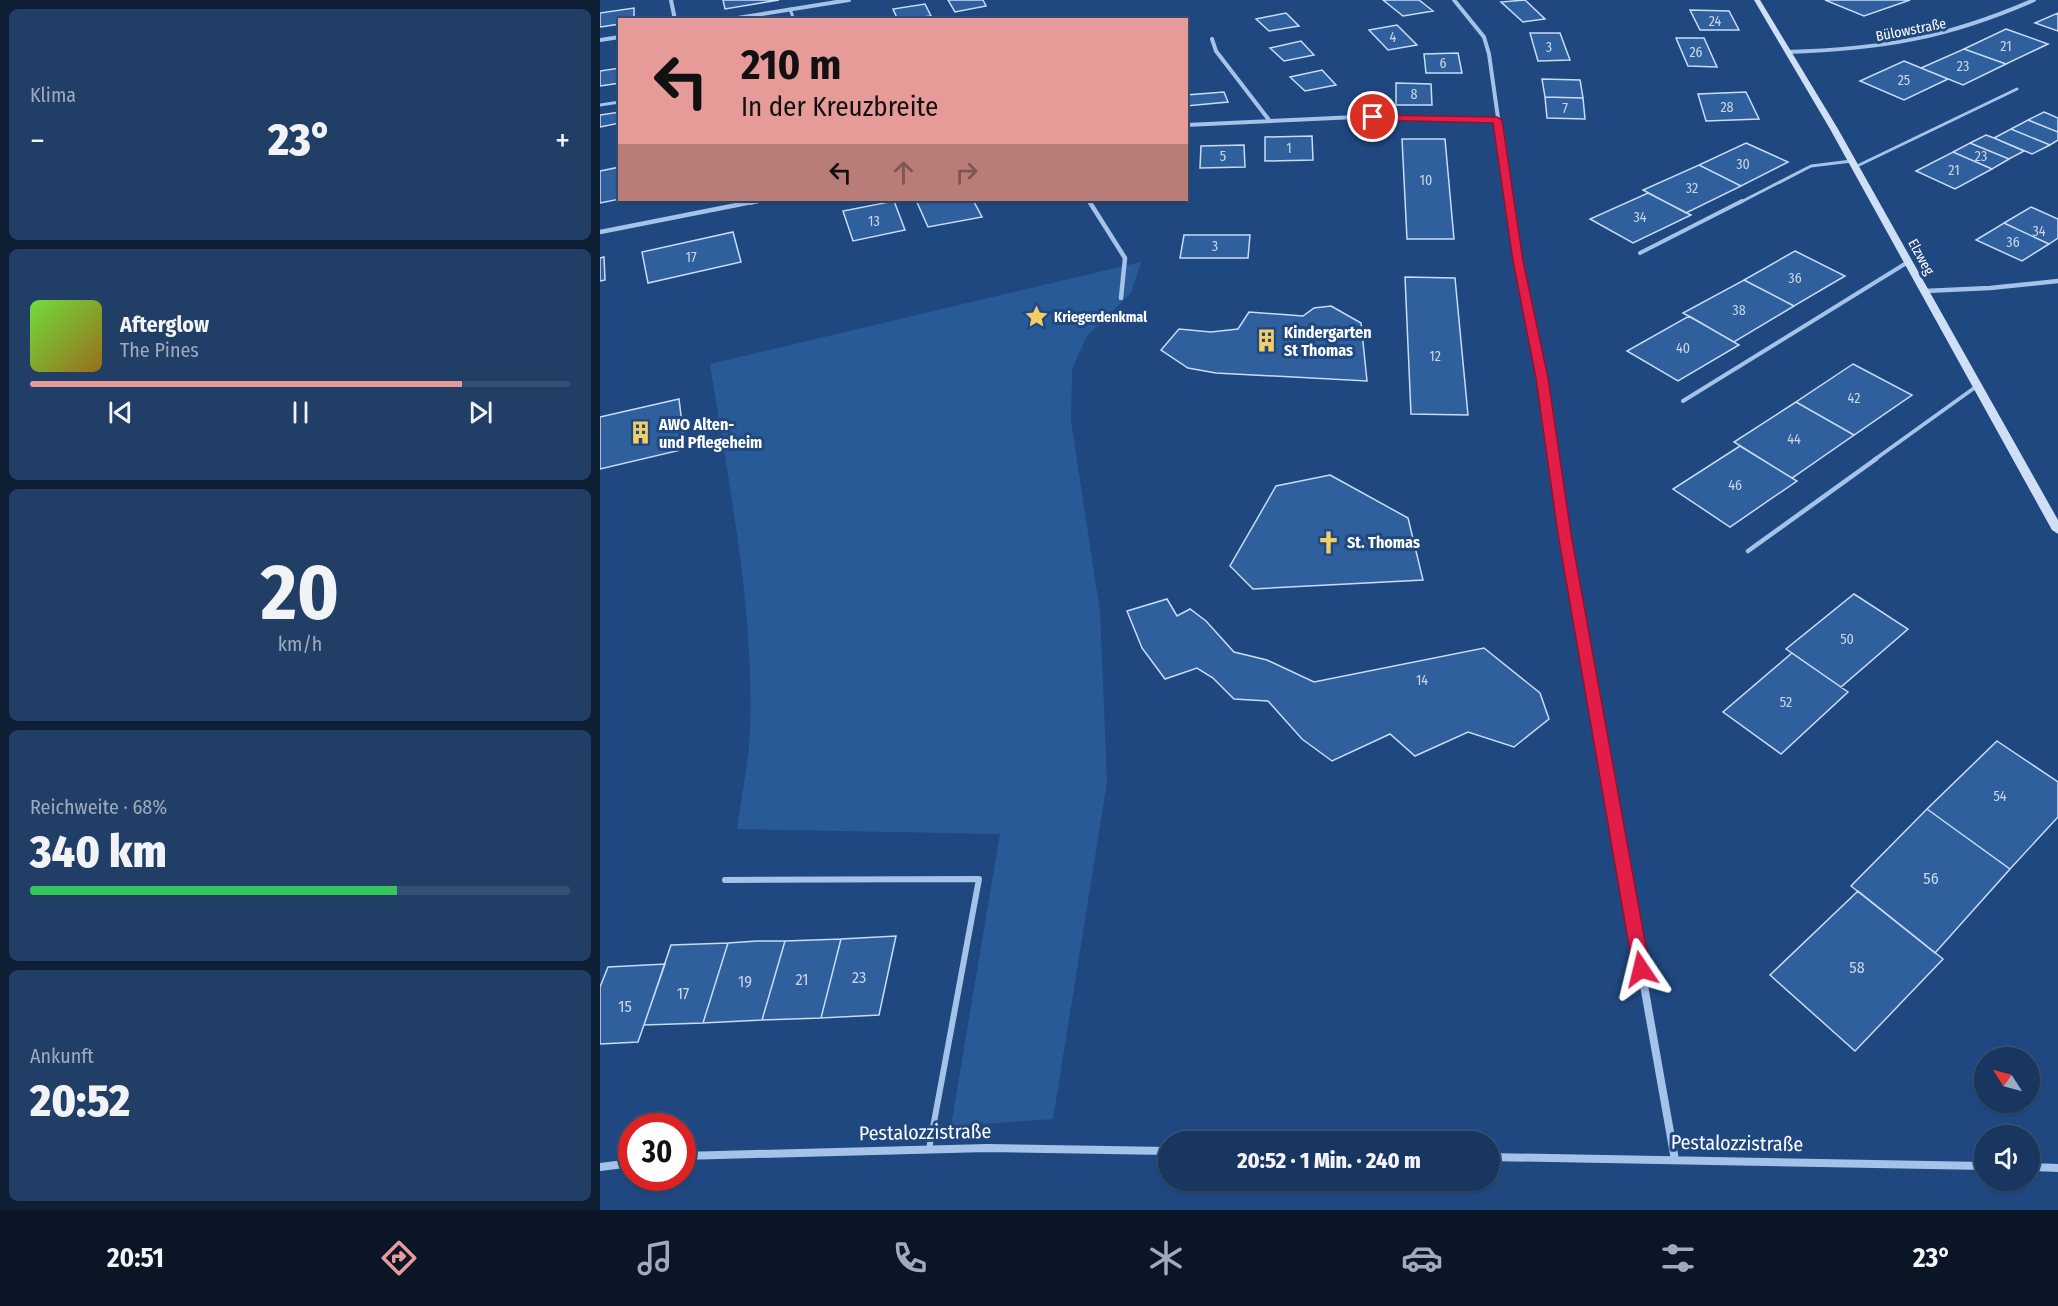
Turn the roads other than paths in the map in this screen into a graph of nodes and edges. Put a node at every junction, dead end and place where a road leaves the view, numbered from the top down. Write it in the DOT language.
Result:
graph roads {
  1 [pos="671,0"];
  2 [pos="849,0"];
  3 [pos="1454,0"];
  4 [pos="1757,0"];
  5 [pos="2033,0"];
  6 [pos="790,9"];
  7 [pos="675,18"];
  8 [pos="737,18"];
  9 [pos="793,18"];
  10 [pos="618,37"];
  11 [pos="1212,39"];
  12 [pos="600,40"];
  13 [pos="1787,52"];
  14 [pos="2017,89"];
  15 [pos="618,102"];
  16 [pos="600,105"];
  17 [pos="1269,120"];
  18 [pos="1497,120"];
  19 [pos="1188,125"];
  20 [pos="1853,164"];
  21 [pos="758,201"];
  22 [pos="1089,201"];
  23 [pos="600,232"];
  24 [pos="1640,253"];
  25 [pos="1909,262"];
  26 [pos="2058,281"];
  27 [pos="1925,291"];
  28 [pos="1121,298"];
  29 [pos="1978,385"];
  30 [pos="1683,401"];
  31 [pos="2058,530"];
  32 [pos="1748,551"];
  33 [pos="725,880"];
  34 [pos="929,1149"];
  35 [pos="1158,1151"];
  36 [pos="696,1156"];
  37 [pos="1500,1157"];
  38 [pos="1675,1160"];
  39 [pos="618,1165"];
  40 [pos="1974,1166"];
  41 [pos="600,1167"];
  42 [pos="2040,1167"];
  43 [pos="2058,1168"];
  1 -- 7 [label="street"];
  2 -- 6 [label="street"];
  3 -- 18 [label="street"];
  4 -- 13 [label="street, Elzweg"];
  5 -- 13 [label="street, Bülowstraße"];
  6 -- 8 [label="street"];
  6 -- 9 [label="lane"];
  10 -- 12 [label="street"];
  11 -- 17 [label="street"];
  13 -- 20 [label="street, Elzweg"];
  14 -- 20 [label="lane"];
  15 -- 16 [label="lane"];
  17 -- 18 [label="street"];
  17 -- 19 [label="street"];
  18 -- 38 [label="street"];
  20 -- 24 [label="lane"];
  20 -- 25 [label="street, Elzweg"];
  21 -- 23 [label="street"];
  22 -- 28 [label="street"];
  25 -- 27 [label="street, Elzweg"];
  25 -- 30 [label="lane"];
  26 -- 27 [label="street"];
  27 -- 29 [label="street, Elzweg"];
  29 -- 31 [label="street, Elzweg"];
  29 -- 32 [label="lane"];
  33 -- 34 [label="lane"];
  34 -- 35 [label="street, Pestalozzistraße"];
  34 -- 36 [label="street, Pestalozzistraße"];
  37 -- 38 [label="street, Pestalozzistraße"];
  38 -- 40 [label="street, Pestalozzistraße"];
  39 -- 41 [label="street"];
  42 -- 43 [label="street"];
}
